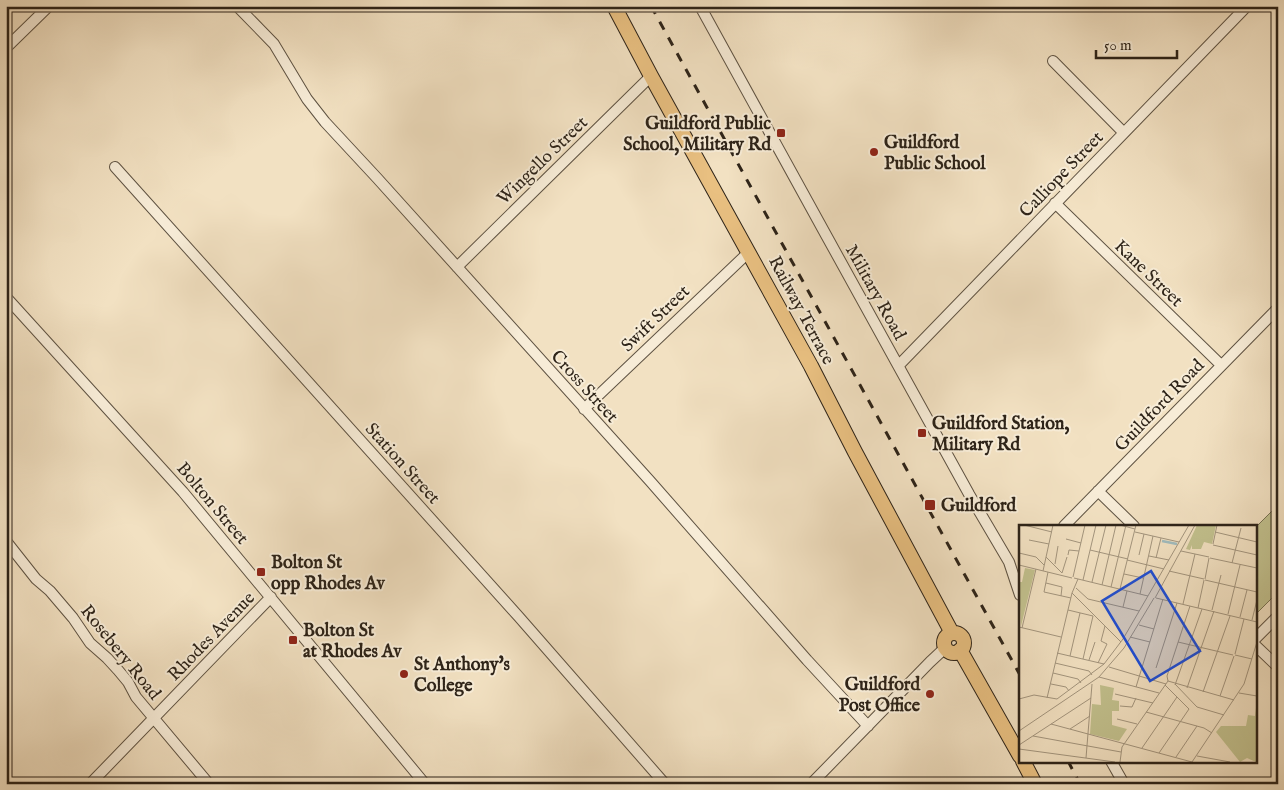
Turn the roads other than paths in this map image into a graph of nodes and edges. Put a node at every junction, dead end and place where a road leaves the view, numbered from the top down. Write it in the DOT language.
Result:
graph roads {
  1 [pos="49,6"];
  2 [pos="236,6"];
  3 [pos="700,6"];
  4 [pos="1247,6"];
  5 [pos="617,12"];
  6 [pos="6,48"];
  7 [pos="1053,61"];
  8 [pos="651,76"];
  9 [pos="1124,133"];
  10 [pos="115,167"];
  11 [pos="1055,203"];
  12 [pos="749,252"];
  13 [pos="456,267"];
  14 [pos="6,297"];
  15 [pos="1278,308"];
  16 [pos="899,365"];
  17 [pos="1221,365"];
  18 [pos="584,409"];
  19 [pos="1098,491"];
  20 [pos="1065,525"];
  21 [pos="1133,525"];
  22 [pos="6,541"];
  23 [pos="1017,573"];
  24 [pos="1019,588"];
  25 [pos="271,597"];
  26 [pos="1278,616"];
  27 [pos="952,633"];
  28 [pos="1256,638"];
  29 [pos="1256,646"];
  30 [pos="945,648"];
  31 [pos="960,650"];
  32 [pos="1278,667"];
  33 [pos="154,718"];
  34 [pos="868,726"];
  35 [pos="1019,754"];
  36 [pos="1024,762"];
  37 [pos="1112,762"];
  38 [pos="90,784"];
  39 [pos="210,784"];
  40 [pos="426,784"];
  41 [pos="665,784"];
  42 [pos="811,784"];
  43 [pos="1035,784"];
  44 [pos="1124,784"];
  1 -- 6 [label="street"];
  2 -- 13 [label="street, Cross Street"];
  3 -- 16 [label="street, Military Road"];
  4 -- 9 [label="street, Calliope Street"];
  5 -- 8 [label="main road, Railway Terrace"];
  7 -- 9 [label="street"];
  8 -- 12 [label="main road, Railway Terrace"];
  8 -- 13 [label="street, Wingello Street"];
  9 -- 11 [label="street, Calliope Street"];
  10 -- 41 [label="street, Station Street"];
  11 -- 16 [label="street, Calliope Street"];
  11 -- 17 [label="street, Kane Street"];
  12 -- 18 [label="street, Swift Street"];
  12 -- 27 [label="main road, Railway Terrace"];
  13 -- 18 [label="street, Cross Street"];
  14 -- 25 [label="street, Bolton Street"];
  15 -- 17 [label="street, Guildford Road"];
  16 -- 23 [label="street, Military Road"];
  17 -- 19 [label="street, Guildford Road"];
  18 -- 34 [label="street, Cross Street"];
  19 -- 20 [label="street, Guildford Road"];
  19 -- 21 [label="street"];
  22 -- 33 [label="street, Rosebery Road"];
  23 -- 24 [label="street, Military Road"];
  25 -- 33 [label="street, Rhodes Avenue"];
  25 -- 40 [label="street, Bolton Street"];
  26 -- 28 [label="street"];
  27 -- 30 [label="main road"];
  27 -- 31 [label="main road"];
  29 -- 32 [label="street"];
  30 -- 31 [label="main road"];
  30 -- 34 [label="street"];
  31 -- 35 [label="main road"];
  33 -- 38 [label="street, Rhodes Avenue"];
  33 -- 39 [label="street, Rosebery Road"];
  34 -- 42 [label="street"];
  36 -- 43 [label="main road"];
  37 -- 44 [label="street"];
}
